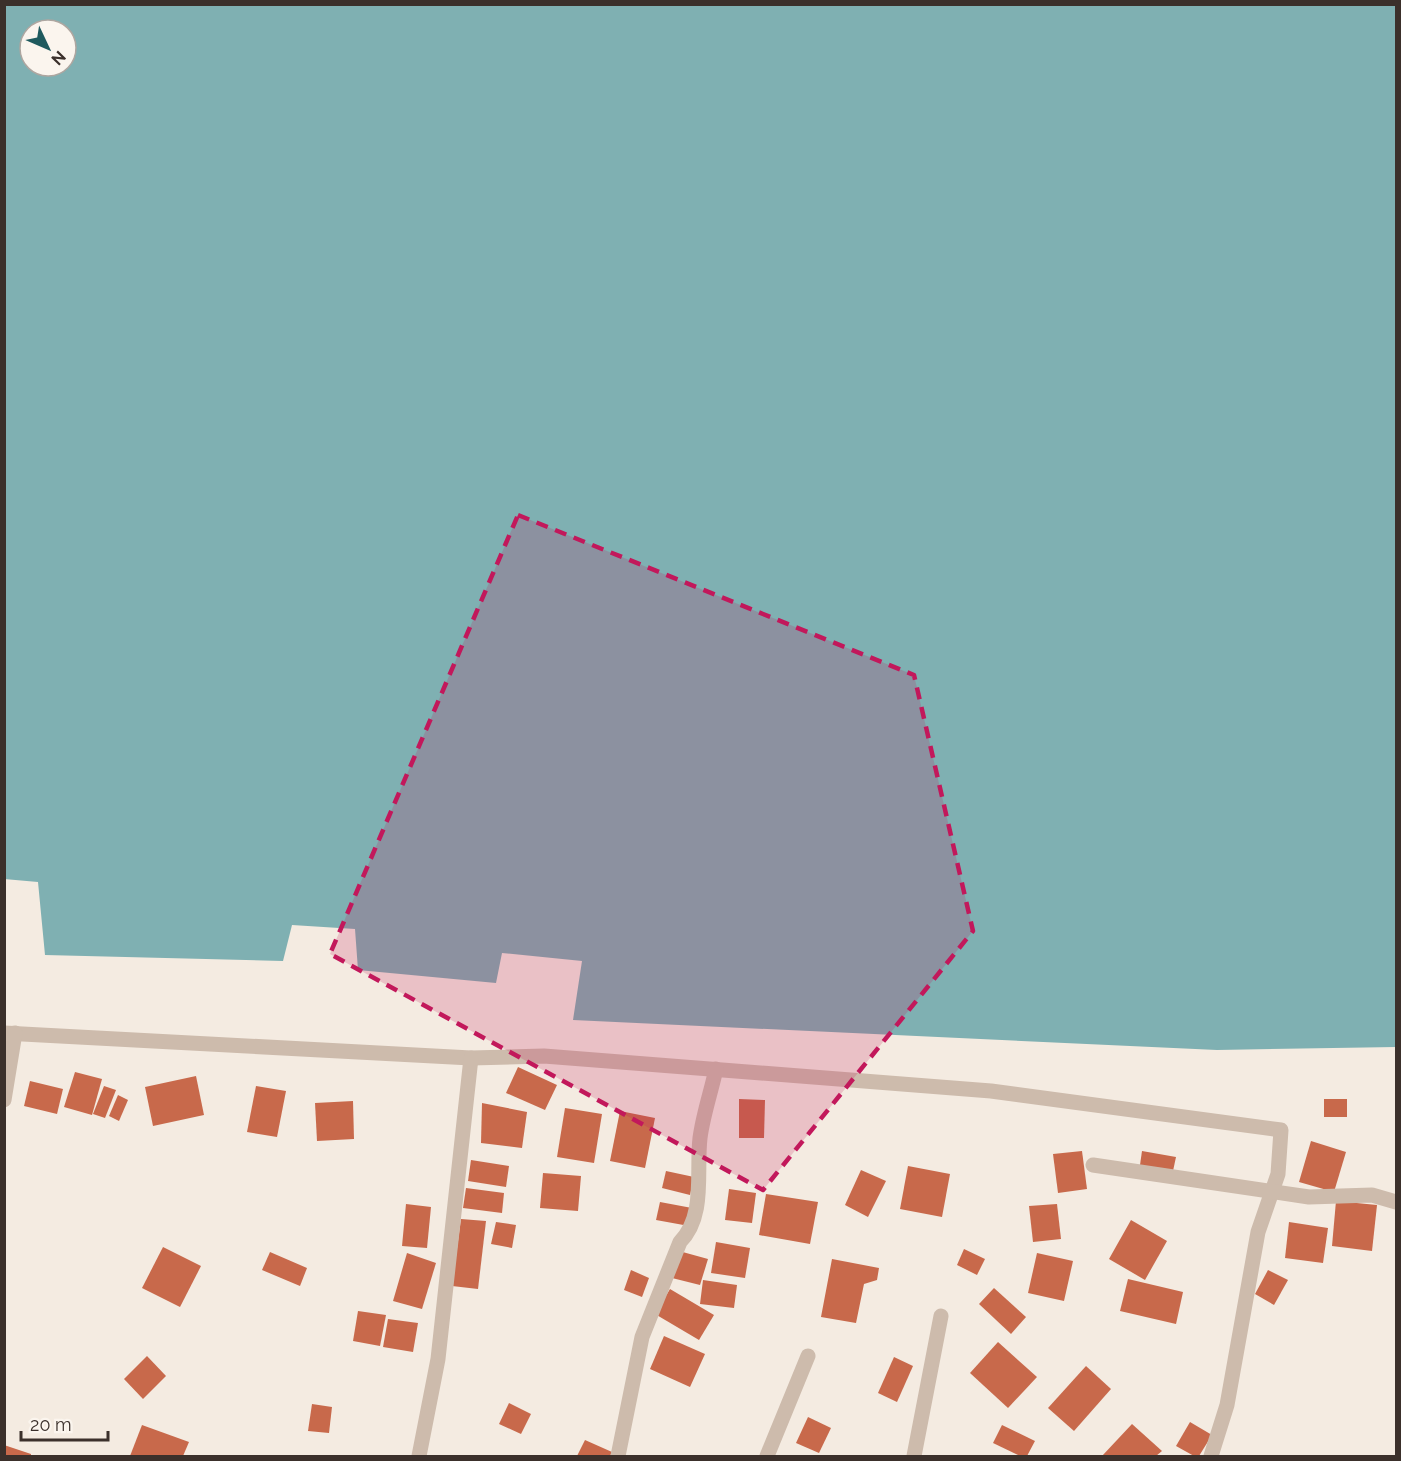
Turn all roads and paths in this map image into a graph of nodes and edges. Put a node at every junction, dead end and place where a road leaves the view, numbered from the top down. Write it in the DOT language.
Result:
graph roads {
  1 [pos="10,1033"];
  2 [pos="471,1058"];
  3 [pos="716,1069"];
  4 [pos="4,1100"];
  5 [pos="1094,1165"];
  6 [pos="1272,1192"];
  7 [pos="1396,1202"];
  8 [pos="941,1316"];
  9 [pos="808,1356"];
  10 [pos="419,1456"];
  11 [pos="618,1456"];
  12 [pos="767,1456"];
  13 [pos="914,1456"];
  14 [pos="1211,1456"];
  1 -- 2 [label="street"];
  1 -- 4 [label="street"];
  2 -- 3 [label="street"];
  2 -- 10 [label="street"];
  3 -- 6 [label="street"];
  3 -- 11 [label="street"];
  5 -- 6 [label="street"];
  6 -- 7 [label="street"];
  6 -- 14 [label="street"];
  8 -- 13 [label="street"];
  9 -- 12 [label="street"];
}
